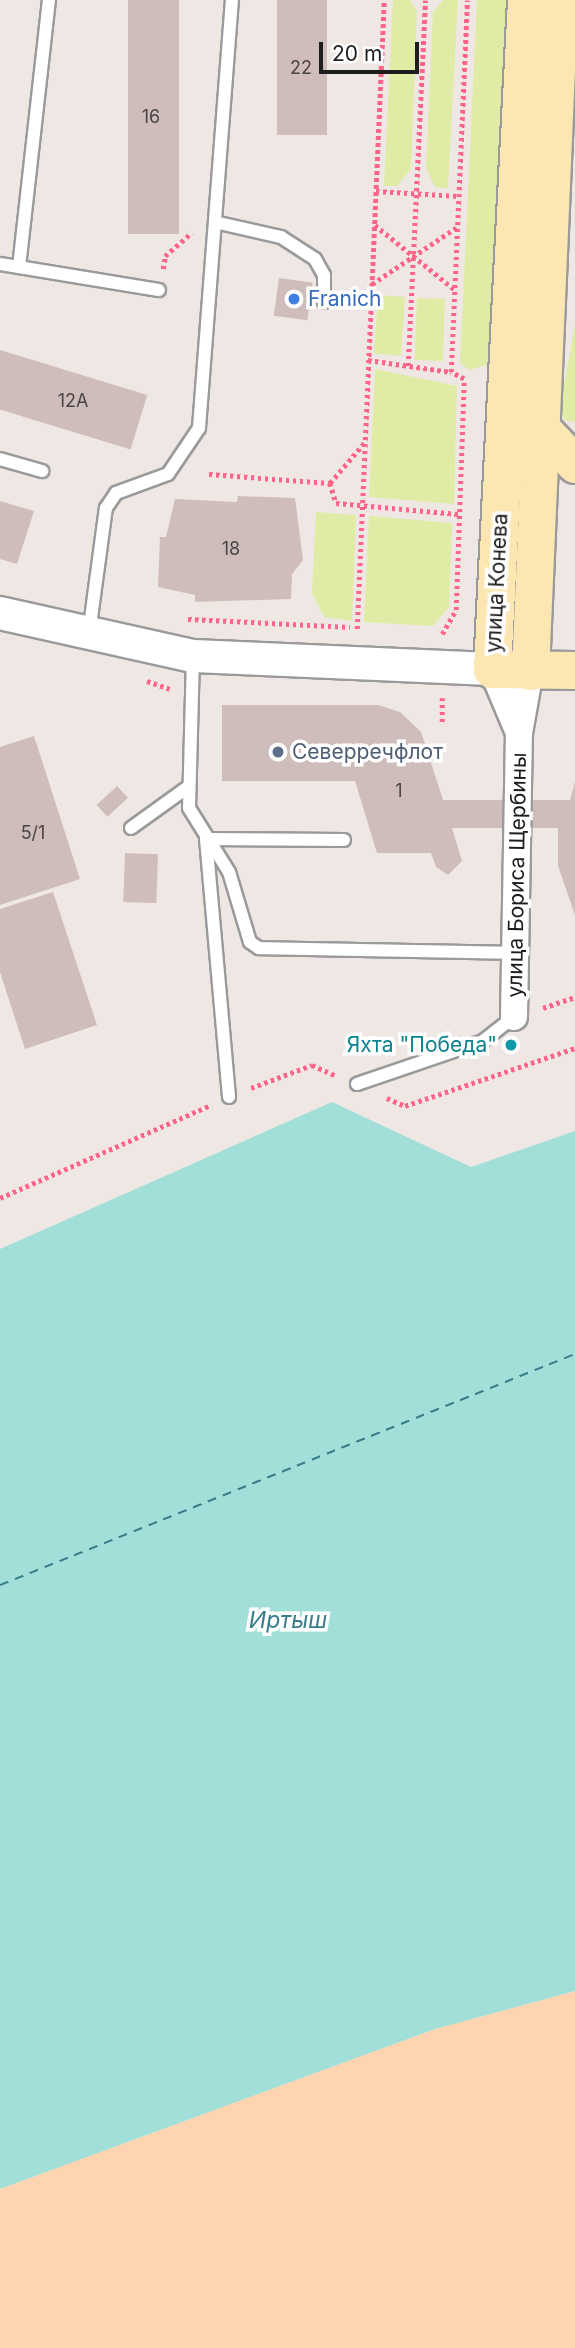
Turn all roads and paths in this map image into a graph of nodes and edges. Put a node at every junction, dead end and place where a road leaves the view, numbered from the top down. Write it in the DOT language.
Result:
graph roads {
  1 [pos="49,0"];
  2 [pos="232,0"];
  3 [pos="384,0"];
  4 [pos="425,0"];
  5 [pos="467,0"];
  6 [pos="526,0"];
  7 [pos="559,0"];
  8 [pos="376,191"];
  9 [pos="416,194"];
  10 [pos="458,196"];
  11 [pos="219,223"];
  12 [pos="374,225"];
  13 [pos="457,227"];
  14 [pos="413,256"];
  15 [pos="0,264"];
  16 [pos="19,267"];
  17 [pos="371,285"];
  18 [pos="454,289"];
  19 [pos="159,290"];
  20 [pos="324,302"];
  21 [pos="368,360"];
  22 [pos="408,366"];
  23 [pos="450,372"];
  24 [pos="540,427"];
  25 [pos="365,442"];
  26 [pos="0,459"];
  27 [pos="575,464"];
  28 [pos="42,471"];
  29 [pos="209,474"];
  30 [pos="330,483"];
  31 [pos="362,505"];
  32 [pos="460,514"];
  33 [pos="0,613"];
  34 [pos="177,618"];
  35 [pos="357,629"];
  36 [pos="370,629"];
  37 [pos="430,631"];
  38 [pos="88,637"];
  39 [pos="193,656"];
  40 [pos="492,669"];
  41 [pos="575,670"];
  42 [pos="530,671"];
  43 [pos="519,733"];
  44 [pos="188,787"];
  45 [pos="131,828"];
  46 [pos="206,839"];
  47 [pos="344,839"];
  48 [pos="516,953"];
  49 [pos="514,1017"];
  50 [pos="312,1065"];
  51 [pos="357,1084"];
  52 [pos="229,1097"];
  53 [pos="0,1198"];
  1 -- 16 [label="lane"];
  2 -- 11 [label="lane"];
  3 -- 8 [label="path"];
  4 -- 9 [label="path"];
  5 -- 10 [label="path"];
  6 -- 40 [label="main road, улица Конева"];
  7 -- 24 [label="main road, улица Конева"];
  8 -- 9 [label="path"];
  8 -- 12 [label="path"];
  9 -- 10 [label="path"];
  9 -- 14 [label="path"];
  10 -- 13 [label="path"];
  11 -- 19 [label="path"];
  11 -- 20 [label="lane"];
  11 -- 38 [label="lane"];
  12 -- 14 [label="path"];
  12 -- 17 [label="path"];
  13 -- 14 [label="path"];
  13 -- 18 [label="path"];
  14 -- 17 [label="path"];
  14 -- 18 [label="path"];
  14 -- 22 [label="path"];
  15 -- 16 [label="lane"];
  16 -- 19 [label="lane"];
  17 -- 21 [label="path"];
  18 -- 23 [label="path"];
  21 -- 22 [label="path"];
  21 -- 25 [label="path"];
  22 -- 23 [label="path"];
  23 -- 32 [label="path"];
  24 -- 27 [label="main road"];
  24 -- 42 [label="main road, улица Конева"];
  25 -- 30 [label="path"];
  25 -- 31 [label="path"];
  26 -- 28 [label="lane"];
  29 -- 30 [label="path"];
  30 -- 31 [label="path"];
  31 -- 32 [label="path"];
  31 -- 35 [label="path"];
  32 -- 37 [label="path"];
  33 -- 38 [label="street, улица Конева"];
  34 -- 35 [label="path"];
  35 -- 36 [label="path"];
  38 -- 39 [label="street, улица Конева"];
  39 -- 40 [label="street, улица Конева"];
  39 -- 44 [label="lane"];
  40 -- 42 [label="main road"];
  40 -- 43 [label="street, улица Бориса Щербины"];
  41 -- 42 [label="main road"];
  42 -- 43 [label="street, улица Бориса Щербины"];
  43 -- 48 [label="street, улица Бориса Щербины"];
  44 -- 45 [label="lane"];
  44 -- 46 [label="lane"];
  46 -- 47 [label="lane"];
  46 -- 48 [label="lane"];
  46 -- 52 [label="lane"];
  48 -- 49 [label="street, улица Бориса Щербины"];
  49 -- 51 [label="lane"];
  50 -- 52 [label="path"];
  52 -- 53 [label="path"];
}
